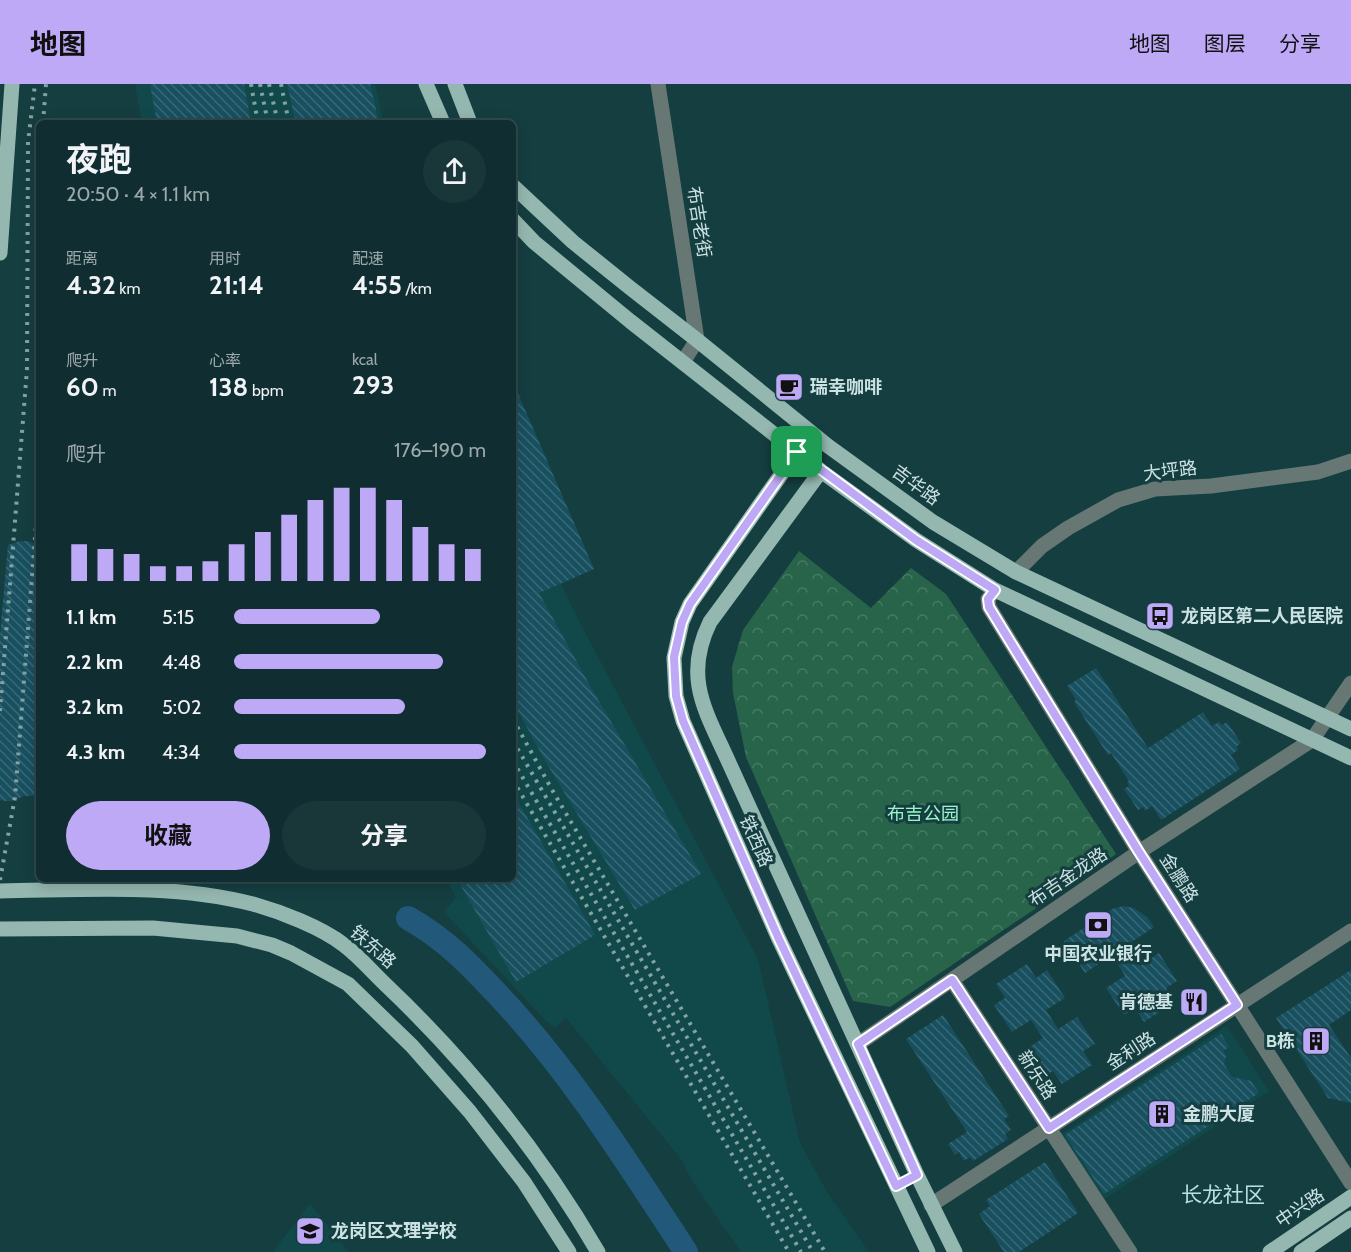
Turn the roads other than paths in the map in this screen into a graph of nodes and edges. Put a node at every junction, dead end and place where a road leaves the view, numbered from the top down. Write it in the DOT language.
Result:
graph roads {
  1 [pos="12,84"];
  2 [pos="426,84"];
  3 [pos="455,84"];
  4 [pos="658,84"];
  5 [pos="442,120"];
  6 [pos="469,120"];
  7 [pos="3,122"];
  8 [pos="516,189"];
  9 [pos="516,223"];
  10 [pos="0,253"];
  11 [pos="697,340"];
  12 [pos="683,363"];
  13 [pos="797,452"];
  14 [pos="1351,461"];
  15 [pos="821,471"];
  16 [pos="1016,572"];
  17 [pos="995,590"];
  18 [pos="1351,683"];
  19 [pos="1327,718"];
  20 [pos="1351,729"];
  21 [pos="1312,740"];
  22 [pos="1351,758"];
  23 [pos="1139,852"];
  24 [pos="0,891"];
  25 [pos="0,929"];
  26 [pos="1351,931"];
  27 [pos="952,980"];
  28 [pos="1237,1005"];
  29 [pos="858,1044"];
  30 [pos="1049,1128"];
  31 [pos="917,1175"];
  32 [pos="1351,1183"];
  33 [pos="896,1186"];
  34 [pos="1351,1197"];
  35 [pos="1351,1203"];
  36 [pos="932,1204"];
  37 [pos="1351,1217"];
  38 [pos="569,1252"];
  39 [pos="598,1252"];
  40 [pos="928,1252"];
  41 [pos="955,1252"];
  42 [pos="1130,1252"];
  43 [pos="1270,1252"];
  44 [pos="1279,1252"];
  45 [pos="1299,1252"];
  1 -- 7 [label="main road"];
  2 -- 5 [label="main road"];
  3 -- 6 [label="main road"];
  4 -- 11 [label="street, 布吉老街"];
  7 -- 10 [label="main road"];
  8 -- 11 [label="main road, 吉华路"];
  9 -- 12 [label="main road"];
  11 -- 12 [label="street"];
  11 -- 16 [label="main road, 吉华路"];
  12 -- 13 [label="main road"];
  13 -- 15 [label="main road"];
  13 -- 33 [label="main road, 铁西路"];
  14 -- 16 [label="street, 大坪路"];
  15 -- 17 [label="main road"];
  15 -- 29 [label="main road, 铁西路"];
  16 -- 19 [label="main road, 吉华路"];
  17 -- 21 [label="main road"];
  17 -- 23 [label="street, 金鹏路"];
  18 -- 19 [label="street, 布吉金龙路"];
  19 -- 20 [label="main road, 吉华路"];
  19 -- 21 [label="street, 布吉金龙路"];
  21 -- 22 [label="main road"];
  21 -- 23 [label="street, 布吉金龙路"];
  23 -- 27 [label="street, 布吉金龙路"];
  23 -- 28 [label="street, 金鹏路"];
  24 -- 39 [label="main road, 铁东路"];
  25 -- 38 [label="main road"];
  26 -- 28 [label="street, 金利路"];
  27 -- 29 [label="street, 布吉金龙路"];
  27 -- 30 [label="street, 新乐路"];
  28 -- 30 [label="street, 金利路"];
  28 -- 32 [label="street, 金鹏路"];
  29 -- 31 [label="main road, 铁西路"];
  30 -- 36 [label="street, 金利路"];
  30 -- 42 [label="street, 新乐路"];
  31 -- 33 [label="main road"];
  31 -- 36 [label="main road, 铁西路"];
  33 -- 40 [label="main road, 铁西路"];
  34 -- 43 [label="main road, 中兴路"];
  35 -- 44 [label="street"];
  36 -- 41 [label="main road, 铁西路"];
  37 -- 45 [label="main road, 中兴路"];
}
